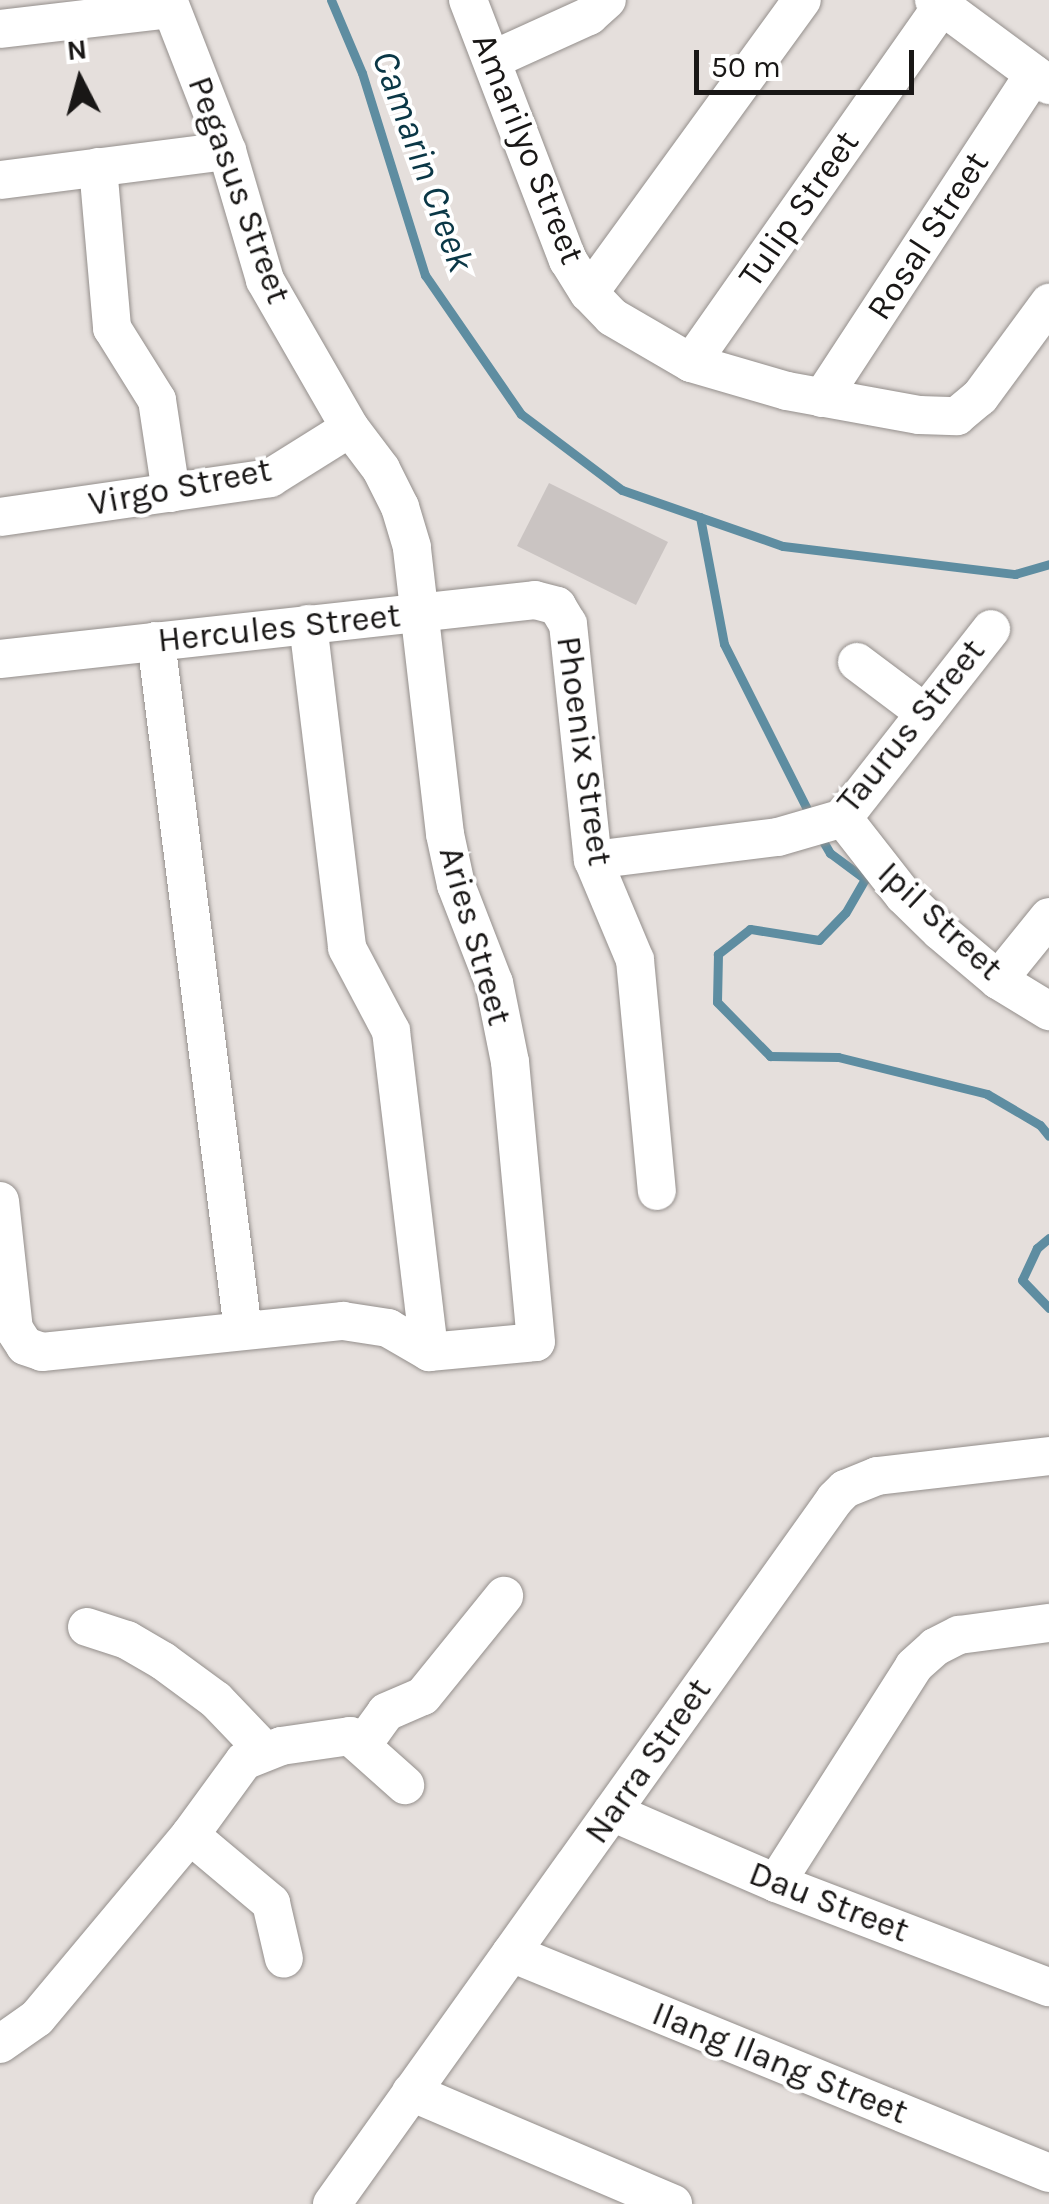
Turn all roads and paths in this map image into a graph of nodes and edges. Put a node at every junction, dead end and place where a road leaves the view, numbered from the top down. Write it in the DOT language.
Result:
graph roads {
  1 [pos="468,0"];
  2 [pos="606,0"];
  3 [pos="802,0"];
  4 [pos="938,3"];
  5 [pos="169,5"];
  6 [pos="0,29"];
  7 [pos="492,60"];
  8 [pos="1042,79"];
  9 [pos="227,151"];
  10 [pos="98,167"];
  11 [pos="0,180"];
  12 [pos="589,293"];
  13 [pos="1049,303"];
  14 [pos="691,363"];
  15 [pos="822,398"];
  16 [pos="350,428"];
  17 [pos="171,494"];
  18 [pos="0,517"];
  19 [pos="557,606"];
  20 [pos="420,612"];
  21 [pos="308,624"];
  22 [pos="990,629"];
  23 [pos="156,641"];
  24 [pos="0,658"];
  25 [pos="857,662"];
  26 [pos="925,713"];
  27 [pos="843,818"];
  28 [pos="593,860"];
  29 [pos="1049,917"];
  30 [pos="998,980"];
  31 [pos="1049,1011"];
  32 [pos="657,1191"];
  33 [pos="0,1201"];
  34 [pos="242,1332"];
  35 [pos="429,1352"];
  36 [pos="1049,1456"];
  37 [pos="504,1596"];
  38 [pos="1049,1623"];
  39 [pos="86,1627"];
  40 [pos="363,1744"];
  41 [pos="264,1750"];
  42 [pos="405,1785"];
  43 [pos="612,1812"];
  44 [pos="190,1835"];
  45 [pos="776,1884"];
  46 [pos="511,1952"];
  47 [pos="284,1959"];
  48 [pos="1049,1987"];
  49 [pos="0,2044"];
  50 [pos="411,2092"];
  51 [pos="1049,2173"];
  52 [pos="332,2204"];
  53 [pos="673,2204"];
  54 [pos="1037,2204"];
  1 -- 7 [label="street, Amarilyo Street"];
  2 -- 7 [label="street"];
  3 -- 12 [label="street"];
  4 -- 8 [label="street"];
  4 -- 14 [label="street, Tulip Street"];
  5 -- 6 [label="street"];
  5 -- 9 [label="street, Pegasus Street"];
  7 -- 12 [label="street, Amarilyo Street"];
  8 -- 15 [label="street, Rosal Street"];
  9 -- 10 [label="street"];
  9 -- 16 [label="street, Pegasus Street"];
  10 -- 11 [label="street"];
  10 -- 17 [label="street"];
  12 -- 14 [label="street, Amarilyo Street"];
  13 -- 15 [label="street, Amarilyo Street"];
  14 -- 15 [label="street, Amarilyo Street"];
  16 -- 17 [label="street, Virgo Street"];
  16 -- 20 [label="street, Aries Street"];
  17 -- 18 [label="street, Virgo Street"];
  19 -- 20 [label="street, Hercules Street"];
  19 -- 28 [label="street, Phoenix Street"];
  20 -- 21 [label="street, Hercules Street"];
  20 -- 35 [label="street, Aries Street"];
  21 -- 23 [label="street, Hercules Street"];
  21 -- 35 [label="street"];
  22 -- 26 [label="street, Taurus Street"];
  23 -- 24 [label="street, Hercules Street"];
  23 -- 34 [label="street"];
  25 -- 26 [label="street"];
  26 -- 27 [label="street, Taurus Street"];
  27 -- 28 [label="street, Taurus Street"];
  27 -- 30 [label="street, Ipil Street"];
  28 -- 32 [label="street, Phoenix Street"];
  29 -- 30 [label="street"];
  30 -- 31 [label="street, Ipil Street"];
  33 -- 34 [label="street"];
  34 -- 35 [label="street"];
  36 -- 43 [label="street, Narra Street"];
  37 -- 40 [label="street"];
  38 -- 45 [label="street"];
  39 -- 41 [label="street"];
  40 -- 41 [label="street"];
  40 -- 42 [label="street"];
  41 -- 44 [label="street"];
  43 -- 45 [label="street, Dau Street"];
  43 -- 46 [label="street, Narra Street"];
  44 -- 47 [label="street"];
  44 -- 49 [label="street"];
  45 -- 48 [label="street, Dau Street"];
  46 -- 50 [label="street, Narra Street"];
  46 -- 51 [label="street, Ilang Ilang Street"];
  50 -- 52 [label="street, Narra Street"];
  50 -- 53 [label="street"];
  51 -- 54 [label="street"];
}
